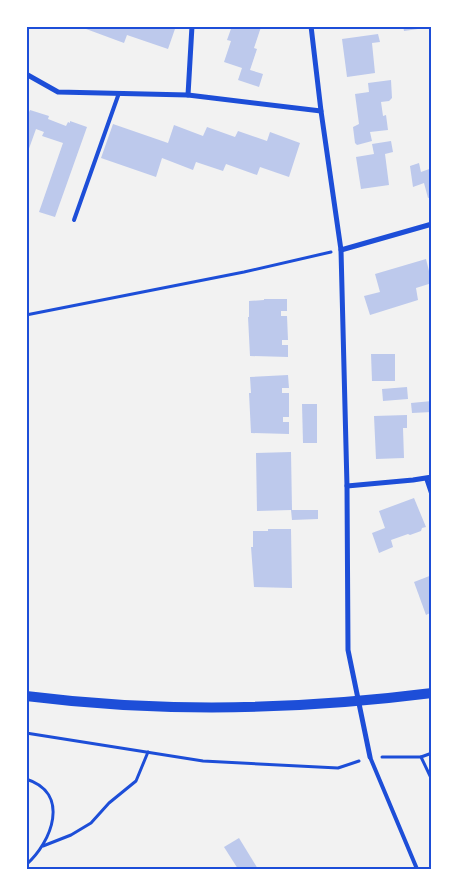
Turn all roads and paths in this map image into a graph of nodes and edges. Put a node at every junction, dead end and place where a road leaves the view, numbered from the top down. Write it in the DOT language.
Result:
graph roads {
  1 [pos="192,26"];
  2 [pos="311,26"];
  3 [pos="26,74"];
  4 [pos="119,93"];
  5 [pos="188,95"];
  6 [pos="321,111"];
  7 [pos="74,220"];
  8 [pos="432,224"];
  9 [pos="341,250"];
  10 [pos="26,315"];
  11 [pos="429,478"];
  12 [pos="347,486"];
  13 [pos="432,496"];
  14 [pos="432,693"];
  15 [pos="26,696"];
  16 [pos="26,733"];
  17 [pos="148,752"];
  18 [pos="432,753"];
  19 [pos="370,757"];
  20 [pos="421,757"];
  21 [pos="26,779"];
  22 [pos="432,780"];
  23 [pos="43,846"];
  24 [pos="26,865"];
  25 [pos="417,869"];
  1 -- 5 [label="street"];
  2 -- 6 [label="street"];
  3 -- 4 [label="street"];
  4 -- 5 [label="street"];
  4 -- 7 [label="lane"];
  5 -- 6 [label="street"];
  6 -- 9 [label="street"];
  8 -- 9 [label="street"];
  9 -- 10 [label="path"];
  9 -- 12 [label="street"];
  11 -- 12 [label="street"];
  11 -- 13 [label="lane"];
  12 -- 19 [label="street"];
  14 -- 15 [label="main road"];
  16 -- 17 [label="path"];
  17 -- 19 [label="path"];
  17 -- 23 [label="path"];
  18 -- 20 [label="path"];
  19 -- 20 [label="path"];
  19 -- 25 [label="lane"];
  20 -- 22 [label="path"];
  21 -- 23 [label="path"];
  23 -- 24 [label="path"];
}
